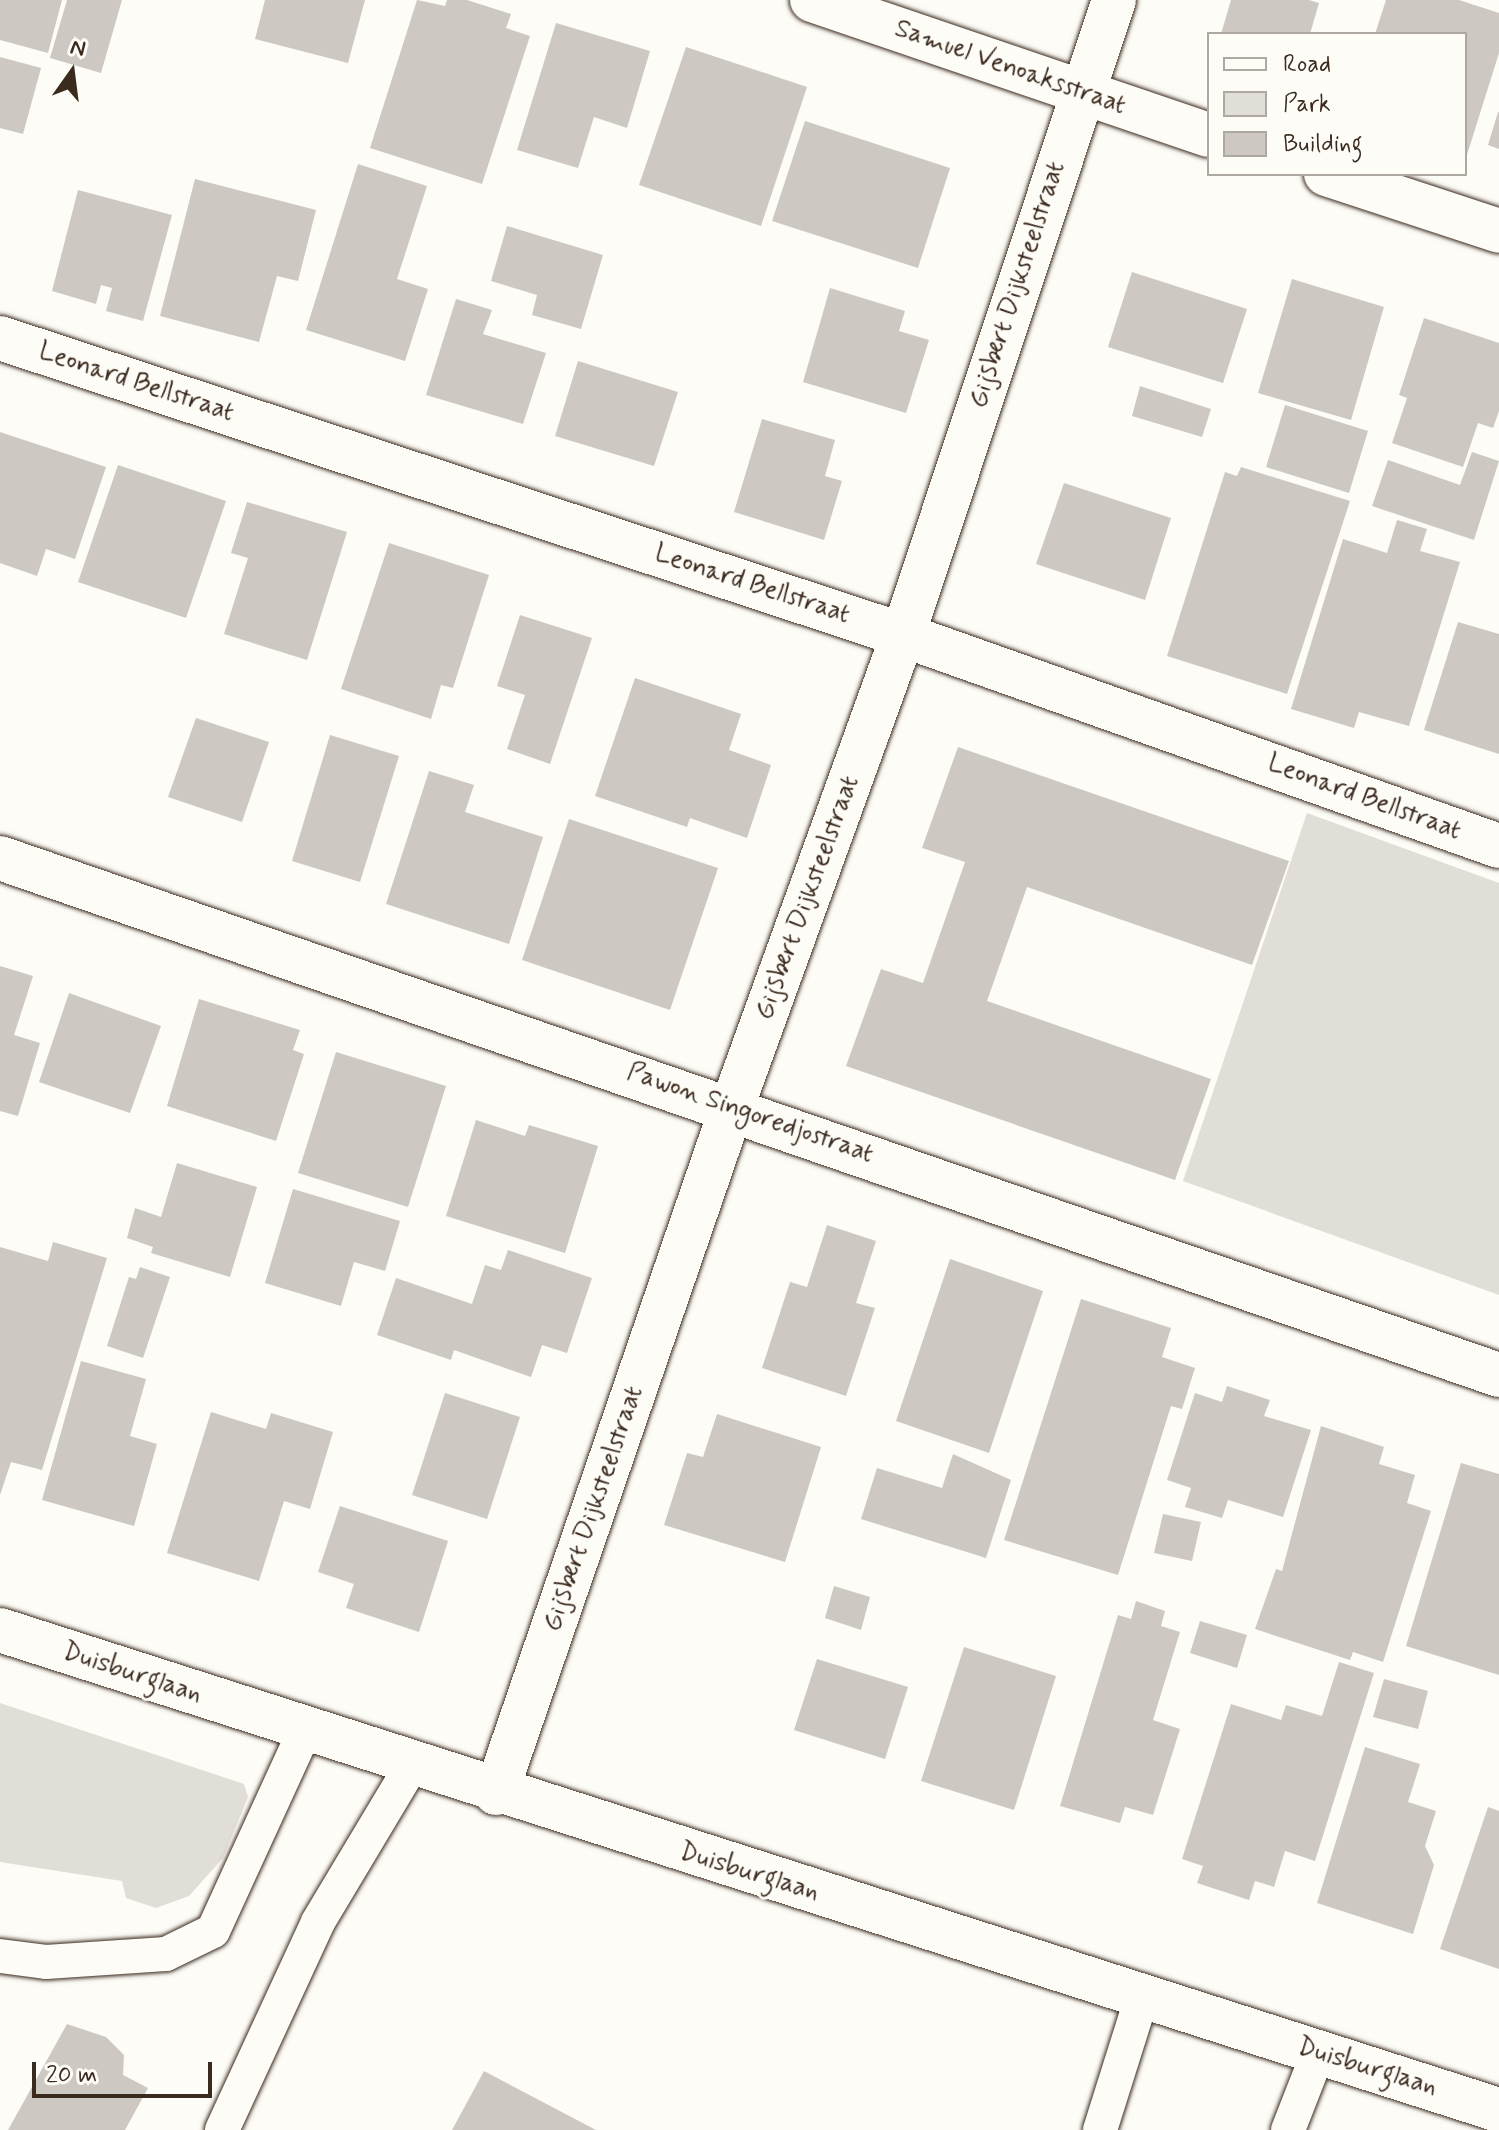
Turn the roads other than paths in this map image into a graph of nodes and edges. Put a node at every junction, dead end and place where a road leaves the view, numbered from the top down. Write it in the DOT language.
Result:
graph roads {
  1 [pos="812,0"];
  2 [pos="1114,0"];
  3 [pos="1081,93"];
  4 [pos="1207,134"];
  5 [pos="1332,176"];
  6 [pos="1499,231"];
  7 [pos="0,338"];
  8 [pos="903,635"];
  9 [pos="1499,846"];
  10 [pos="0,858"];
  11 [pos="732,1107"];
  12 [pos="1499,1375"];
  13 [pos="0,1630"];
  14 [pos="305,1730"];
  15 [pos="412,1765"];
  16 [pos="496,1793"];
  17 [pos="0,1956"];
  18 [pos="1142,1997"];
  19 [pos="1318,2053"];
  20 [pos="1499,2110"];
  21 [pos="222,2130"];
  22 [pos="1100,2130"];
  23 [pos="1288,2130"];
  1 -- 3 [label="street, Samuel Venoaksstraat"];
  2 -- 3 [label="street, Gijsbert Dijksteelstraat"];
  3 -- 4 [label="street, Samuel Venoaksstraat"];
  3 -- 8 [label="street, Gijsbert Dijksteelstraat"];
  5 -- 6 [label="street"];
  7 -- 8 [label="street, Leonard Bellstraat"];
  8 -- 9 [label="street, Leonard Bellstraat"];
  8 -- 11 [label="street, Gijsbert Dijksteelstraat"];
  10 -- 11 [label="street, Pawon Singoredjostraat"];
  11 -- 12 [label="street, Pawon Singoredjostraat"];
  11 -- 16 [label="street, Gijsbert Dijksteelstraat"];
  13 -- 14 [label="street, Duisburglaan"];
  14 -- 15 [label="street, Duisburglaan"];
  14 -- 17 [label="lane"];
  15 -- 16 [label="street, Duisburglaan"];
  15 -- 21 [label="lane"];
  16 -- 18 [label="street, Duisburglaan"];
  18 -- 19 [label="street, Duisburglaan"];
  18 -- 22 [label="lane"];
  19 -- 20 [label="street, Duisburglaan"];
  19 -- 23 [label="lane"];
}
